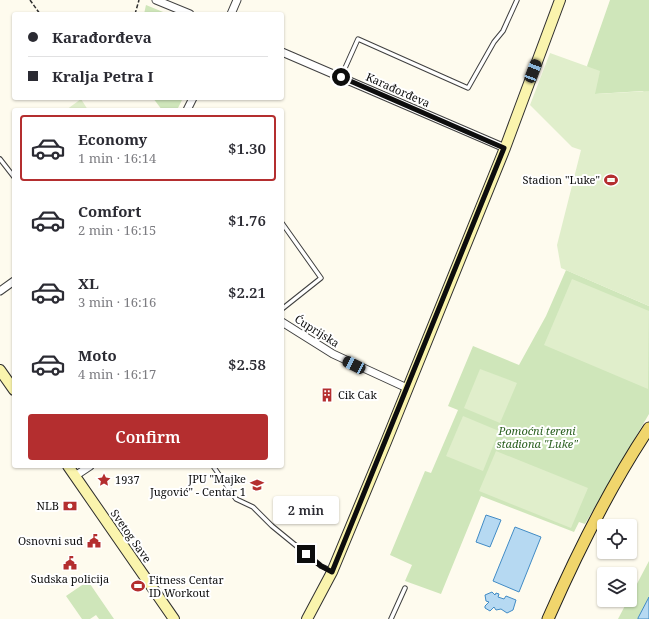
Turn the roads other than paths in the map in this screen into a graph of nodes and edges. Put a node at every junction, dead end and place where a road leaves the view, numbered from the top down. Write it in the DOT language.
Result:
graph roads {
  1 [pos="156,0"];
  2 [pos="237,0"];
  3 [pos="517,0"];
  4 [pos="560,0"];
  5 [pos="185,12"];
  6 [pos="232,12"];
  7 [pos="284,53"];
  8 [pos="341,77"];
  9 [pos="504,148"];
  10 [pos="0,159"];
  11 [pos="12,174"];
  12 [pos="284,226"];
  13 [pos="12,282"];
  14 [pos="0,291"];
  15 [pos="284,307"];
  16 [pos="284,323"];
  17 [pos="0,370"];
  18 [pos="12,387"];
  19 [pos="407,388"];
  20 [pos="649,428"];
  21 [pos="69,468"];
  22 [pos="87,468"];
  23 [pos="214,468"];
  24 [pos="75,476"];
  25 [pos="332,572"];
  26 [pos="405,588"];
  27 [pos="174,619"];
  28 [pos="308,619"];
  29 [pos="391,619"];
  30 [pos="548,619"];
  1 -- 5 [label="street"];
  2 -- 6 [label="street"];
  3 -- 8 [label="lane"];
  4 -- 9 [label="street"];
  7 -- 8 [label="street, Karađorđeva"];
  8 -- 9 [label="street, Karađorđeva"];
  9 -- 19 [label="street"];
  10 -- 11 [label="lane"];
  12 -- 15 [label="lane"];
  13 -- 14 [label="street"];
  16 -- 19 [label="street, Ćuprijska"];
  17 -- 18 [label="street"];
  19 -- 25 [label="street"];
  20 -- 30 [label="main road"];
  21 -- 24 [label="street, Svetog Save"];
  22 -- 24 [label="street"];
  23 -- 25 [label="lane"];
  24 -- 27 [label="street, Svetog Save"];
  25 -- 28 [label="street"];
  26 -- 29 [label="lane"];
}
